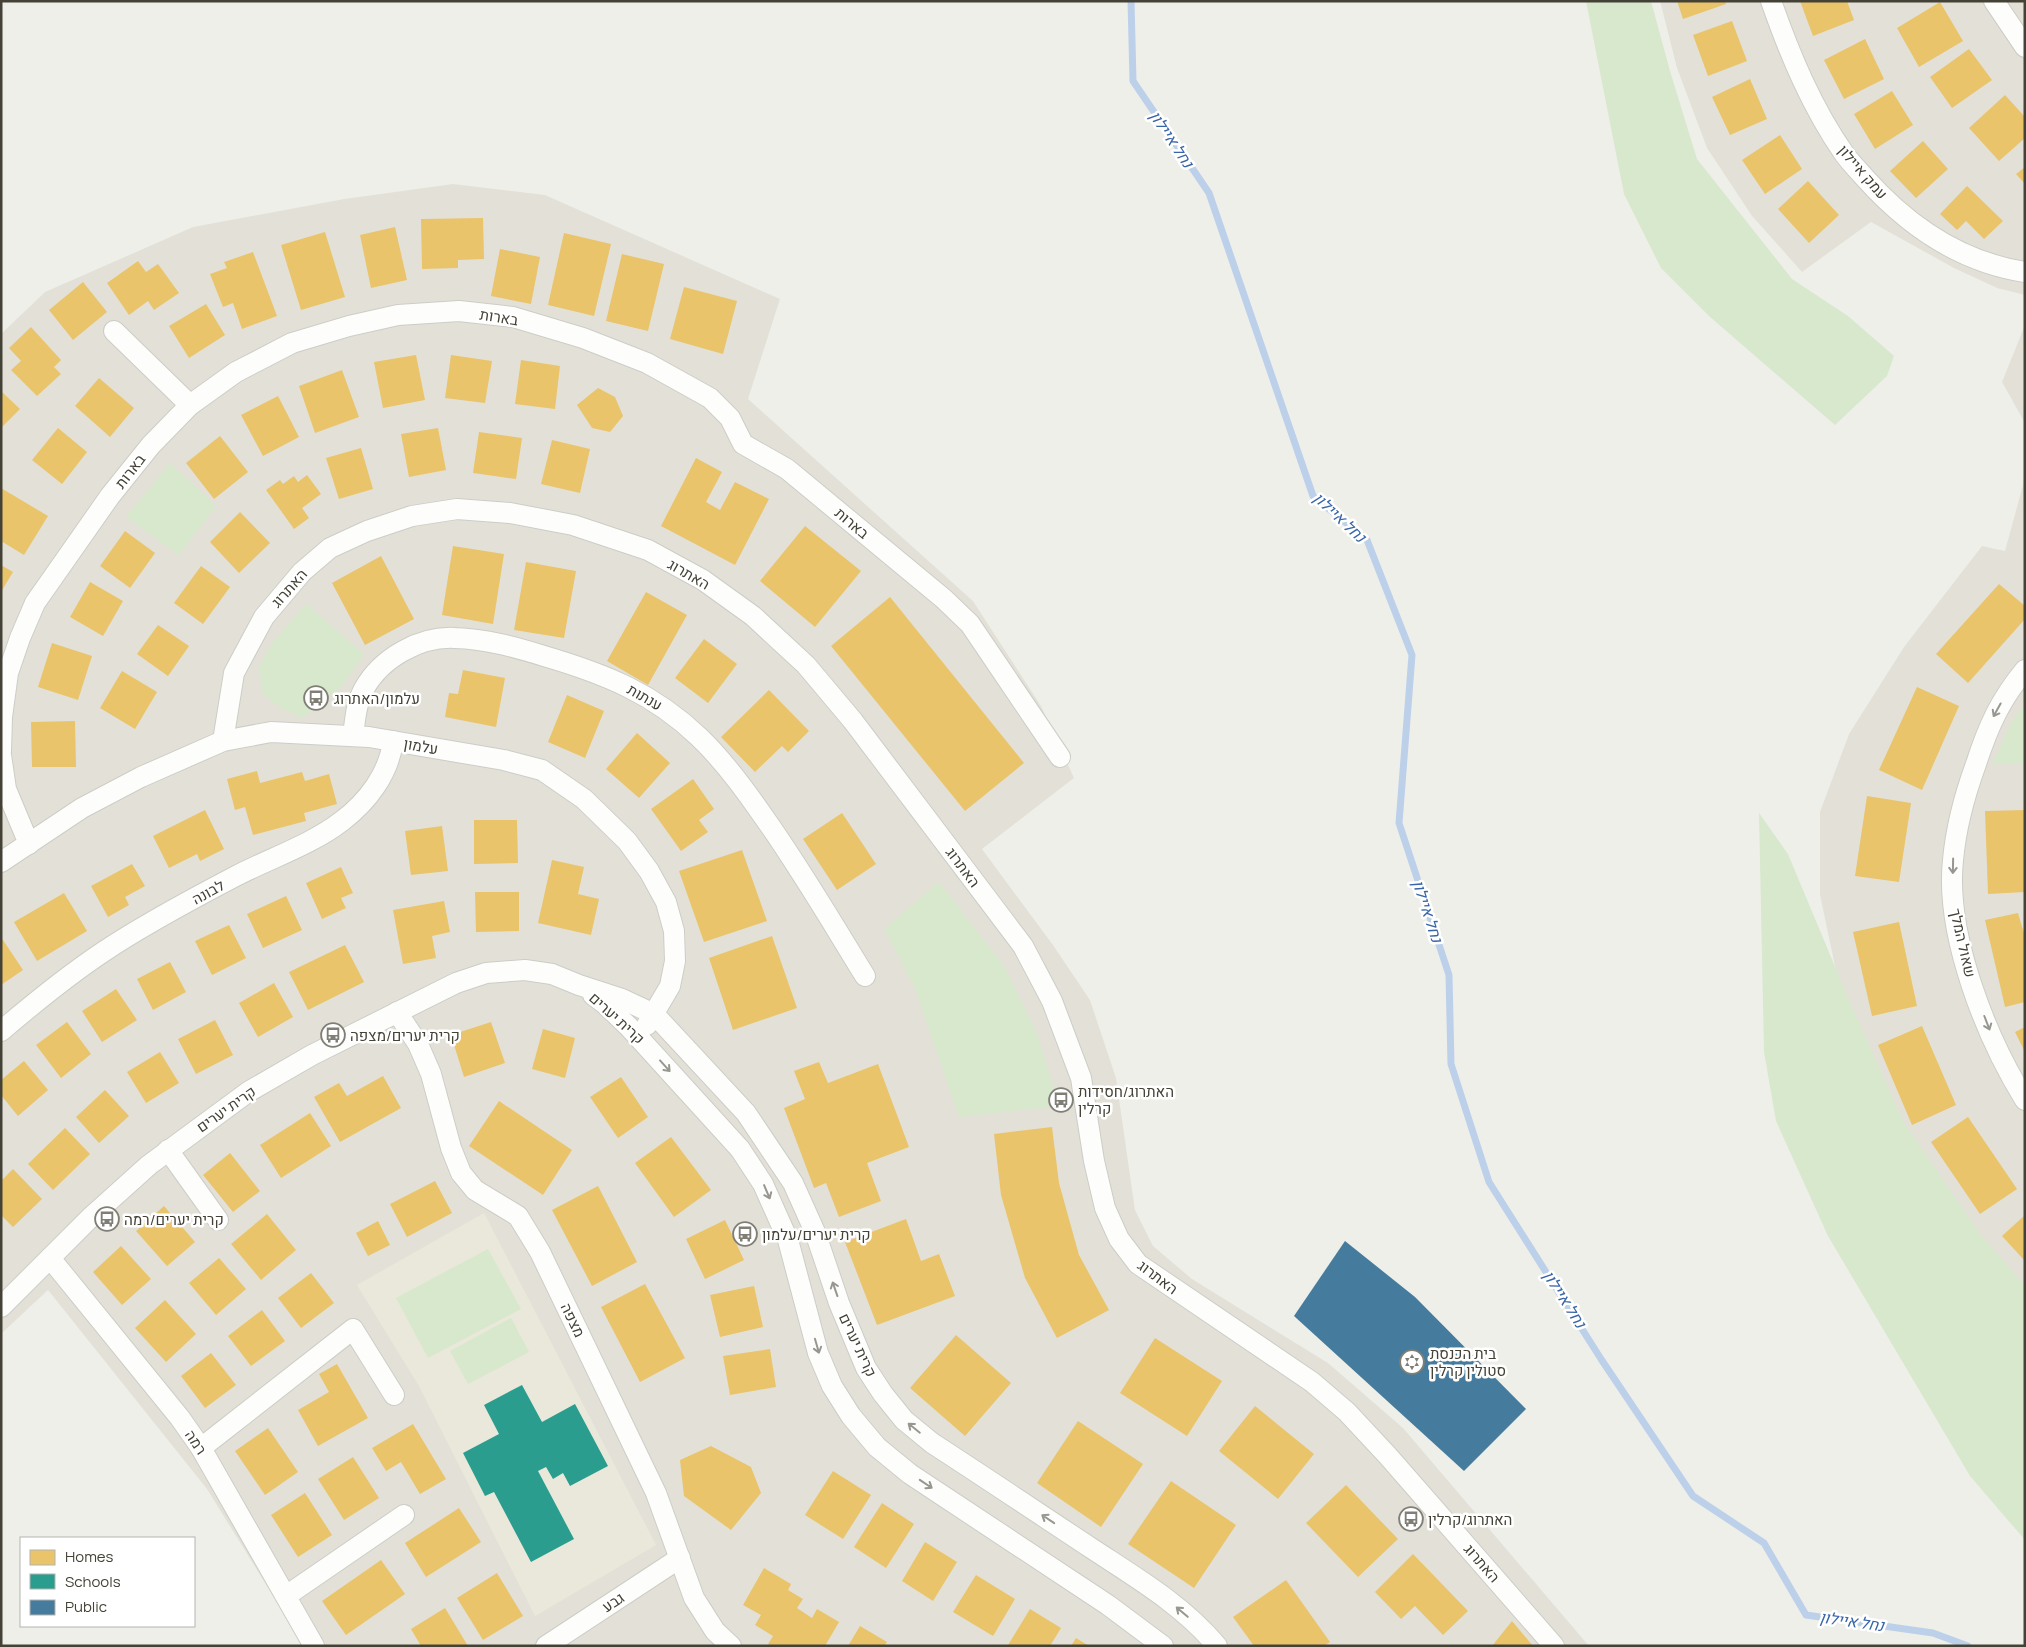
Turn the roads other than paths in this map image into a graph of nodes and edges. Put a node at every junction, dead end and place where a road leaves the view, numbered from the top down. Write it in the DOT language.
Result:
graph roads {
  1 [pos="1772,1"];
  2 [pos="1994,1"];
  3 [pos="2025,47"];
  4 [pos="2025,272"];
  5 [pos="114,331"];
  6 [pos="190,405"];
  7 [pos="2025,670"];
  8 [pos="353,736"];
  9 [pos="223,741"];
  10 [pos="393,741"];
  11 [pos="1,751"];
  12 [pos="1,755"];
  13 [pos="1060,757"];
  14 [pos="29,844"];
  15 [pos="1,862"];
  16 [pos="865,976"];
  17 [pos="579,985"];
  18 [pos="397,1012"];
  19 [pos="654,1014"];
  20 [pos="1,1031"];
  21 [pos="640,1038"];
  22 [pos="2025,1100"];
  23 [pos="168,1150"];
  24 [pos="218,1220"];
  25 [pos="50,1258"];
  26 [pos="1,1307"];
  27 [pos="394,1395"];
  28 [pos="201,1448"];
  29 [pos="404,1515"];
  30 [pos="680,1558"];
  31 [pos="286,1596"];
  32 [pos="314,1646"];
  33 [pos="546,1646"];
  34 [pos="731,1646"];
  35 [pos="1163,1646"];
  36 [pos="1217,1646"];
  37 [pos="1554,1646"];
  1 -- 4 [label="street, עמק איילון"];
  2 -- 3 [label="street"];
  5 -- 6 [label="street"];
  6 -- 11 [label="street, בארות"];
  6 -- 13 [label="street, בארות"];
  7 -- 22 [label="street, שאול המלך, one-way"];
  8 -- 9 [label="street, עלמון"];
  8 -- 10 [label="street, עלמון"];
  8 -- 16 [label="street, ענתות"];
  9 -- 14 [label="street, עלמון"];
  9 -- 37 [label="street, האתרוג"];
  10 -- 19 [label="street, עלמון"];
  10 -- 20 [label="street, לבונה"];
  12 -- 14 [label="street"];
  14 -- 15 [label="street, עלמון"];
  17 -- 18 [label="street, קרית יערים"];
  17 -- 19 [label="street, קרית יערים"];
  17 -- 21 [label="street, קרית יערים"];
  18 -- 23 [label="street, קרית יערים"];
  18 -- 30 [label="street, מצפה"];
  19 -- 21 [label="street, עלמון"];
  36 -- 19 [label="street, קרית יערים, one-way"];
  21 -- 35 [label="street, קרית יערים, one-way"];
  23 -- 24 [label="street"];
  23 -- 25 [label="street, קרית יערים"];
  25 -- 26 [label="street, קרית יערים"];
  25 -- 28 [label="street, רמה"];
  27 -- 28 [label="street"];
  28 -- 31 [label="street, רמה"];
  29 -- 31 [label="street"];
  30 -- 33 [label="street, גבע"];
  30 -- 34 [label="street, מצפה"];
  31 -- 32 [label="street, רמה"];
}
